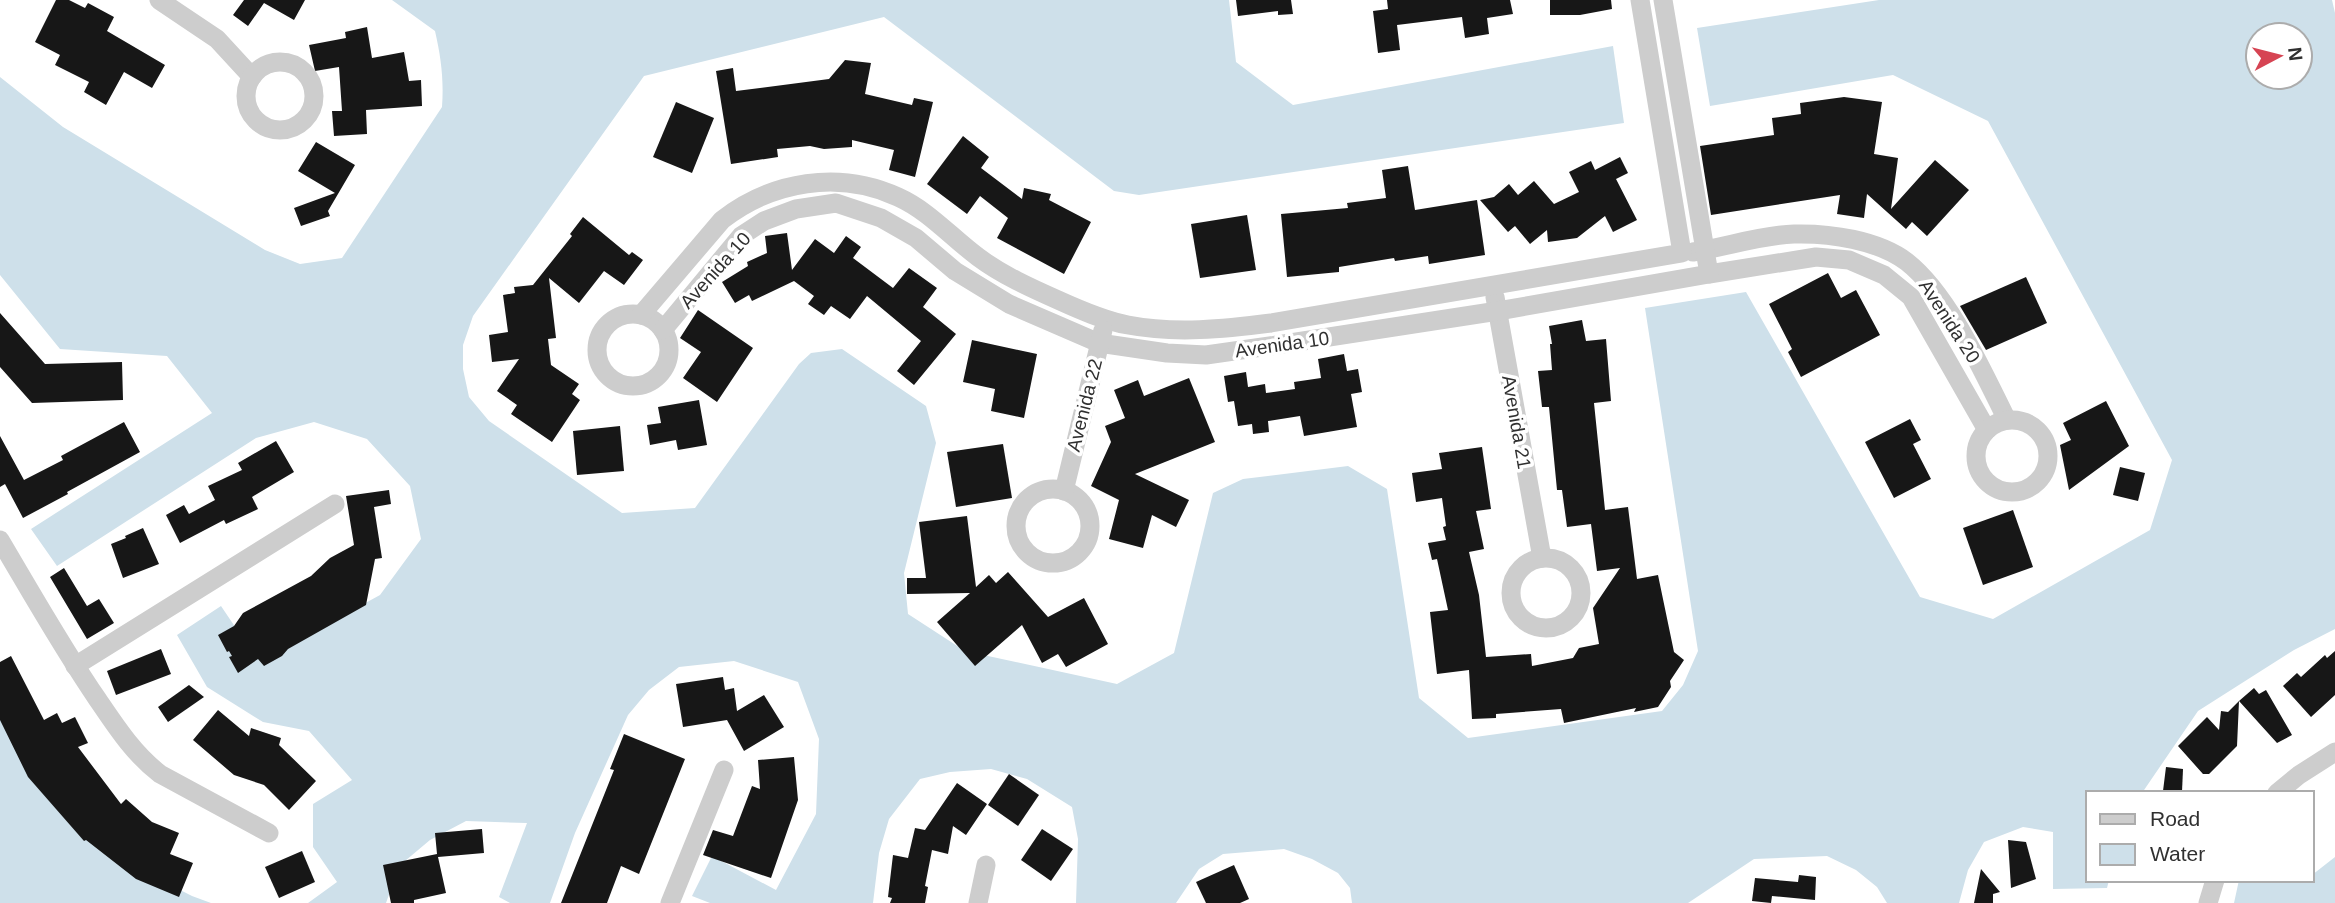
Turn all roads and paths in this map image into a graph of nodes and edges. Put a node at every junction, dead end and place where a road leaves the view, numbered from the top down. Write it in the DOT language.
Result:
graph roads {
  1 [pos="159,0"];
  2 [pos="1640,0"];
  3 [pos="1663,0"];
  4 [pos="1675,73"];
  5 [pos="1652,76"];
  6 [pos="252,77"];
  7 [pos="1705,250"];
  8 [pos="1682,253"];
  9 [pos="1709,274"];
  10 [pos="1686,278"];
  11 [pos="1492,286"];
  12 [pos="1498,311"];
  13 [pos="642,315"];
  14 [pos="1106,319"];
  15 [pos="663,330"];
  16 [pos="1099,343"];
  17 [pos="2007,420"];
  18 [pos="1987,430"];
  19 [pos="1064,491"];
  20 [pos="335,503"];
  21 [pos="0,540"];
  22 [pos="1542,558"];
  23 [pos="75,666"];
  24 [pos="2335,752"];
  25 [pos="724,770"];
  26 [pos="2279,791"];
  27 [pos="269,833"];
  28 [pos="986,865"];
  29 [pos="2213,882"];
  30 [pos="670,903"];
  31 [pos="978,903"];
  32 [pos="2208,903"];
  1 -- 6 [label="street"];
  2 -- 5 [label="street"];
  3 -- 4 [label="street"];
  4 -- 5 [label="street"];
  4 -- 7 [label="street"];
  5 -- 8 [label="street"];
  7 -- 8 [label="street, Avenida 20"];
  7 -- 9 [label="street"];
  7 -- 17 [label="street, Avenida 20"];
  8 -- 10 [label="street"];
  8 -- 11 [label="street, Avenida 10"];
  9 -- 10 [label="street, Avenida 10"];
  9 -- 18 [label="street, Avenida 20"];
  10 -- 12 [label="street, Avenida 10"];
  11 -- 12 [label="street, Avenida 21"];
  11 -- 14 [label="street, Avenida 10"];
  12 -- 16 [label="street, Avenida 10"];
  12 -- 22 [label="street, Avenida 21"];
  13 -- 14 [label="street, Avenida 10"];
  13 -- 15 [label="street"];
  13 -- 15 [label="street"];
  14 -- 16 [label="street, Avenida 22"];
  15 -- 16 [label="street, Avenida 10"];
  16 -- 19 [label="street, Avenida 22"];
  17 -- 18 [label="street"];
  17 -- 18 [label="street"];
  20 -- 23 [label="street"];
  21 -- 23 [label="street"];
  23 -- 27 [label="street"];
  24 -- 26 [label="street"];
  25 -- 30 [label="street"];
  28 -- 31 [label="street"];
  29 -- 32 [label="street"];
}
